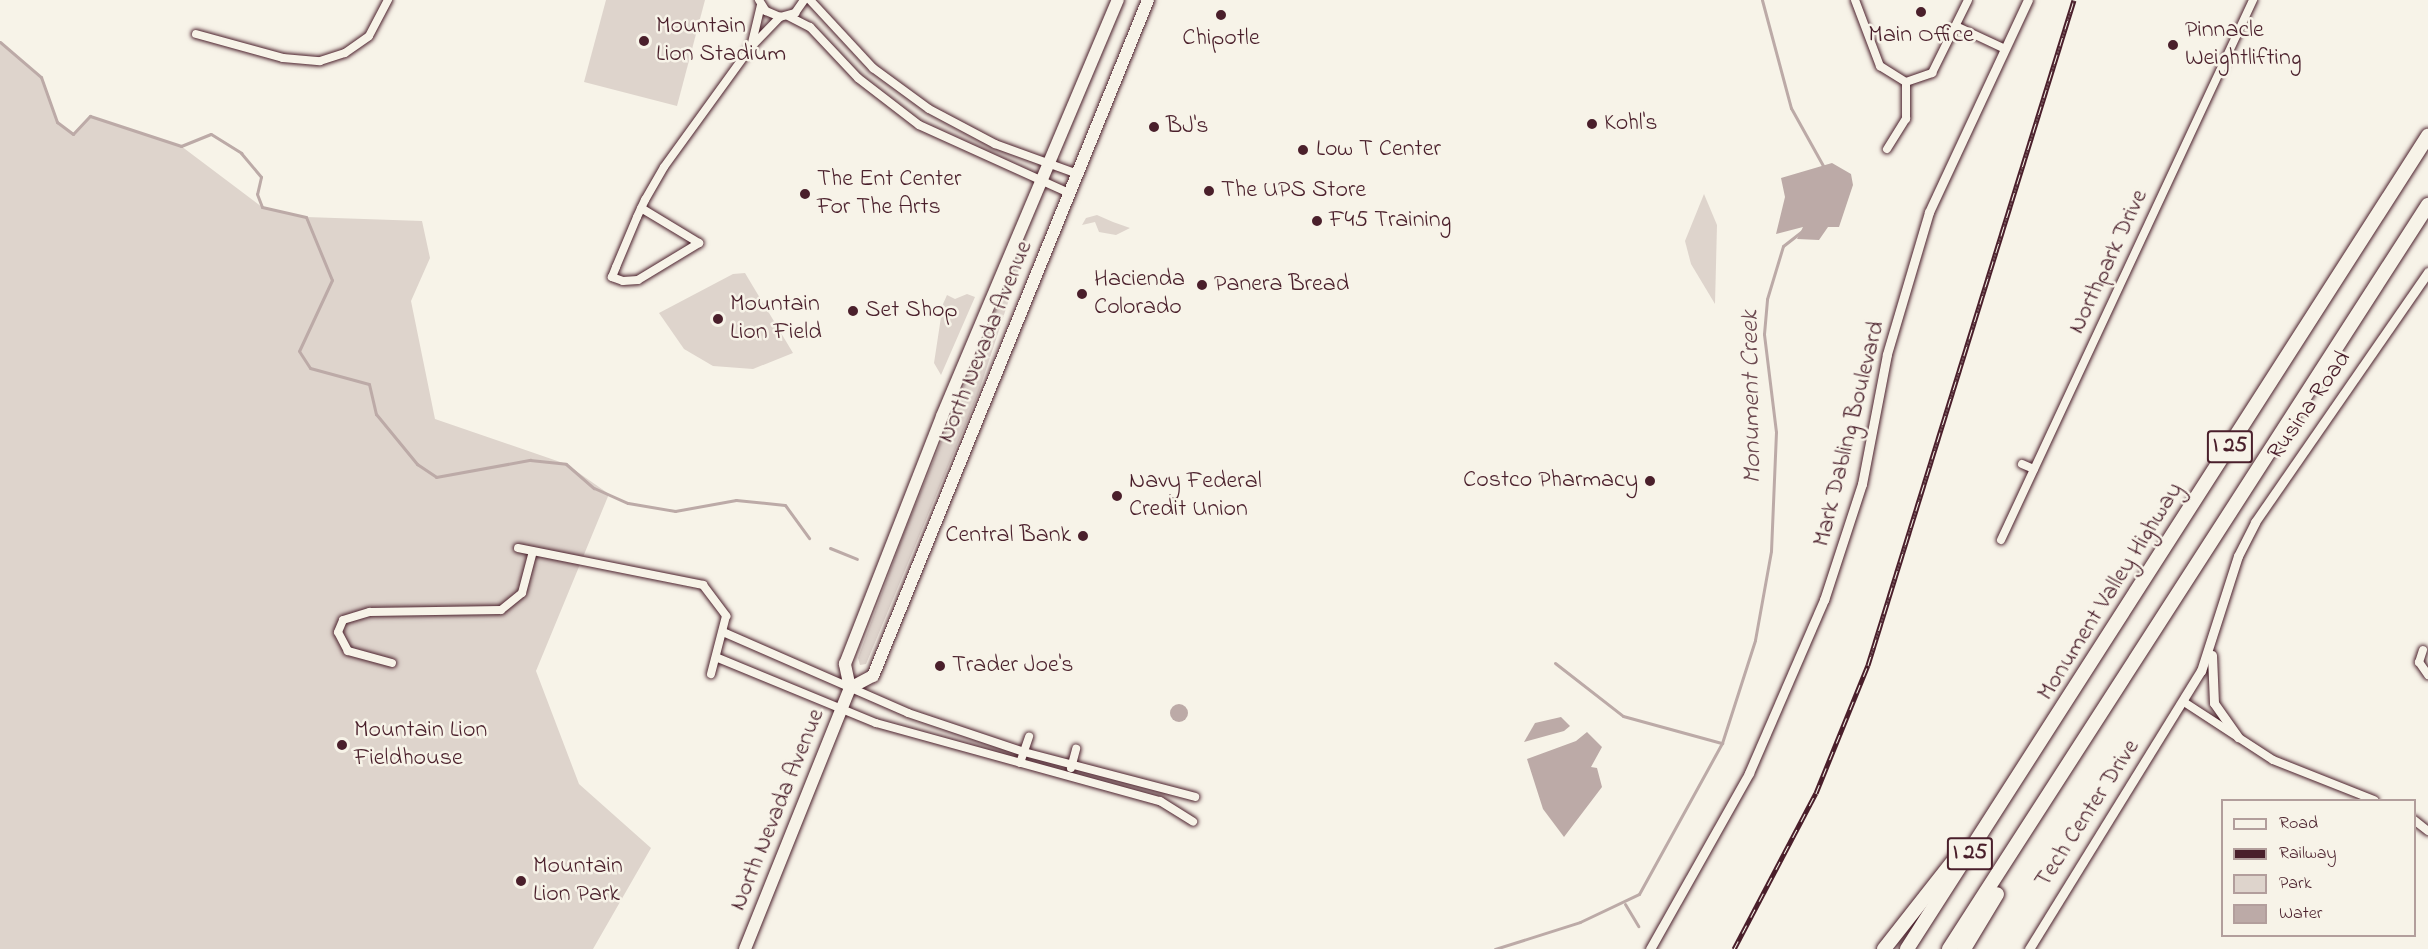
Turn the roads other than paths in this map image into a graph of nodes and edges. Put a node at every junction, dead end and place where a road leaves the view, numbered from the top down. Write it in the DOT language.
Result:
graph roads {
  1 [pos="388,0"];
  2 [pos="804,0"];
  3 [pos="810,0"];
  4 [pos="1118,0"];
  5 [pos="1148,0"];
  6 [pos="1855,0"];
  7 [pos="1968,0"];
  8 [pos="2028,0"];
  9 [pos="2253,0"];
  10 [pos="760,2"];
  11 [pos="784,17"];
  12 [pos="1956,26"];
  13 [pos="196,34"];
  14 [pos="751,47"];
  15 [pos="2005,49"];
  16 [pos="1906,82"];
  17 [pos="2428,136"];
  18 [pos="1887,149"];
  19 [pos="1046,162"];
  20 [pos="1078,174"];
  21 [pos="1040,180"];
  22 [pos="1069,193"];
  23 [pos="2428,205"];
  24 [pos="641,208"];
  25 [pos="2428,272"];
  26 [pos="2022,464"];
  27 [pos="2034,469"];
  28 [pos="2001,540"];
  29 [pos="518,548"];
  30 [pos="533,551"];
  31 [pos="723,632"];
  32 [pos="2213,644"];
  33 [pos="2423,650"];
  34 [pos="718,658"];
  35 [pos="392,663"];
  36 [pos="711,674"];
  37 [pos="2428,675"];
  38 [pos="850,688"];
  39 [pos="2184,702"];
  40 [pos="841,709"];
  41 [pos="1029,737"];
  42 [pos="2238,737"];
  43 [pos="2081,747"];
  44 [pos="1076,749"];
  45 [pos="1024,752"];
  46 [pos="2032,758"];
  47 [pos="1020,763"];
  48 [pos="1072,765"];
  49 [pos="1069,776"];
  50 [pos="1195,797"];
  51 [pos="2369,799"];
  52 [pos="2416,821"];
  53 [pos="1194,822"];
  54 [pos="2428,831"];
  55 [pos="745,949"];
  56 [pos="1650,949"];
  57 [pos="1884,949"];
  58 [pos="1906,949"];
  59 [pos="1949,949"];
  60 [pos="1964,949"];
  61 [pos="2029,949"];
  1 -- 13 [label="street"];
  2 -- 11 [label="street"];
  3 -- 19 [label="street"];
  4 -- 19 [label="main road, North Nevada Avenue"];
  5 -- 20 [label="main road, North Nevada Avenue"];
  6 -- 16 [label="street"];
  7 -- 12 [label="street"];
  8 -- 15 [label="street, Mark Dabling Boulevard"];
  9 -- 27 [label="street, Northpark Drive"];
  10 -- 11 [label="street"];
  10 -- 14 [label="street"];
  11 -- 14 [label="street"];
  11 -- 21 [label="street"];
  12 -- 15 [label="street"];
  12 -- 16 [label="street"];
  14 -- 24 [label="street"];
  15 -- 56 [label="street, Mark Dabling Boulevard"];
  16 -- 18 [label="street"];
  17 -- 46 [label="highway, Monument Valley Highway / I 25"];
  19 -- 20 [label="street"];
  19 -- 21 [label="main road, North Nevada Avenue"];
  20 -- 22 [label="main road, North Nevada Avenue"];
  21 -- 22 [label="street"];
  21 -- 38 [label="main road, North Nevada Avenue"];
  22 -- 38 [label="main road, North Nevada Avenue"];
  23 -- 43 [label="highway, I 25"];
  24 -- 24 [label="street"];
  25 -- 32 [label="street, Rusina Road"];
  26 -- 27 [label="street"];
  27 -- 28 [label="street, Northpark Drive"];
  29 -- 30 [label="street"];
  30 -- 31 [label="street"];
  30 -- 35 [label="street"];
  31 -- 34 [label="street"];
  31 -- 38 [label="street"];
  32 -- 39 [label="street, Rusina Road"];
  32 -- 42 [label="street"];
  33 -- 37 [label="street"];
  34 -- 36 [label="street"];
  34 -- 40 [label="street"];
  38 -- 40 [label="main road, North Nevada Avenue"];
  38 -- 45 [label="street"];
  39 -- 42 [label="street"];
  39 -- 61 [label="street, Tech Center Drive"];
  40 -- 47 [label="street"];
  40 -- 55 [label="main road, North Nevada Avenue"];
  41 -- 45 [label="street"];
  42 -- 51 [label="street"];
  43 -- 59 [label="highway, I 25"];
  43 -- 60 [label="highway"];
  44 -- 48 [label="street"];
  45 -- 47 [label="street"];
  45 -- 48 [label="street"];
  46 -- 57 [label="highway"];
  46 -- 58 [label="highway, Monument Valley Highway / I 25"];
  47 -- 49 [label="street"];
  48 -- 49 [label="street"];
  48 -- 50 [label="street"];
  49 -- 53 [label="street"];
  52 -- 54 [label="street"];
}
